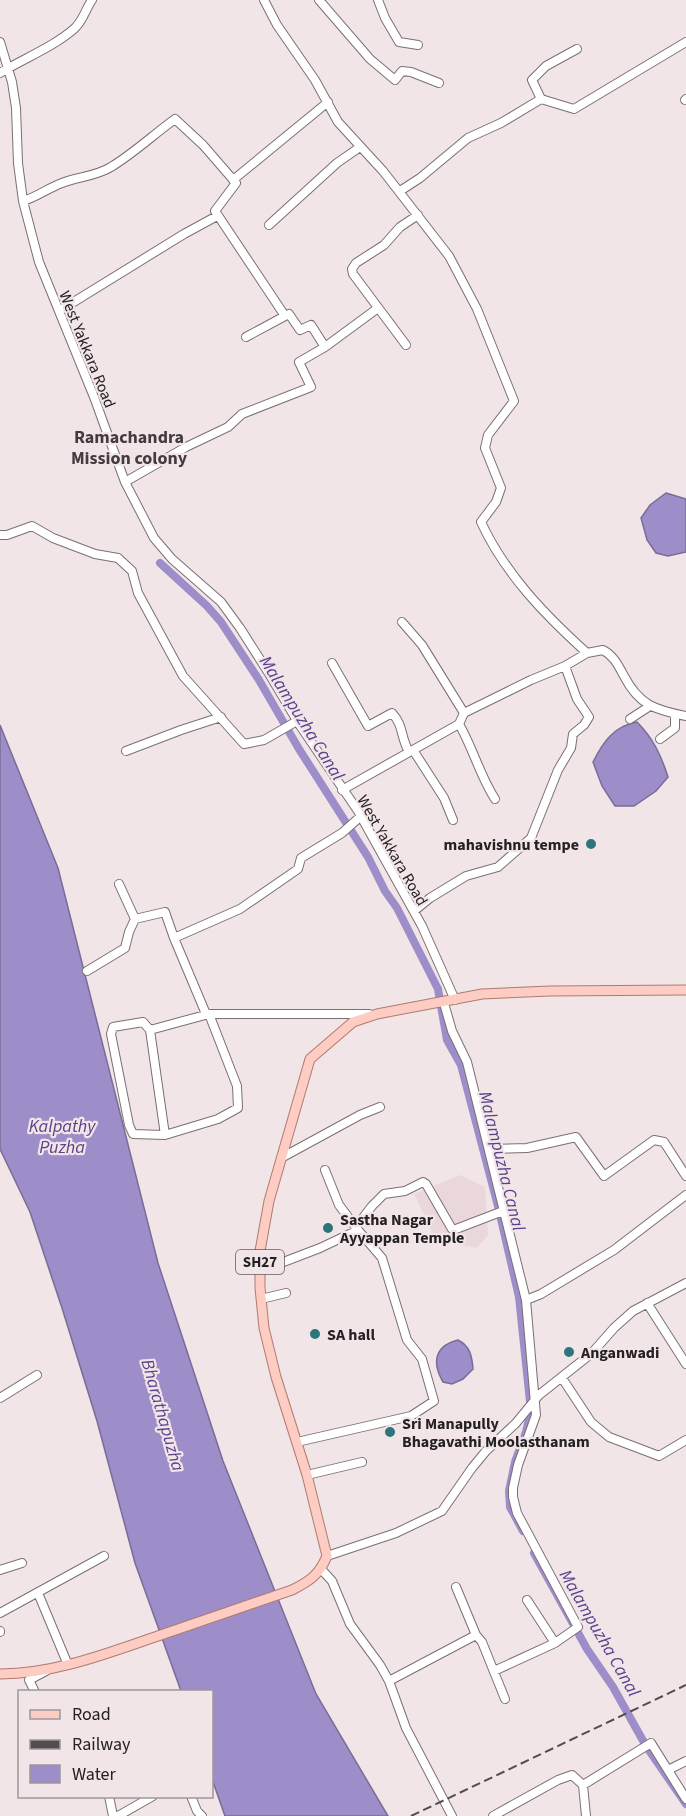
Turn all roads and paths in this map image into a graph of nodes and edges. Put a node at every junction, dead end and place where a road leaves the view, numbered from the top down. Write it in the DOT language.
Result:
graph roads {
  1 [pos="92,0"];
  2 [pos="264,0"];
  3 [pos="320,0"];
  4 [pos="378,0"];
  5 [pos="0,42"];
  6 [pos="686,42"];
  7 [pos="418,45"];
  8 [pos="577,49"];
  9 [pos="5,70"];
  10 [pos="439,83"];
  11 [pos="541,99"];
  12 [pos="328,102"];
  13 [pos="360,147"];
  14 [pos="233,180"];
  15 [pos="400,191"];
  16 [pos="23,201"];
  17 [pos="418,215"];
  18 [pos="217,216"];
  19 [pos="269,225"];
  20 [pos="378,308"];
  21 [pos="59,312"];
  22 [pos="285,316"];
  23 [pos="246,337"];
  24 [pos="406,345"];
  25 [pos="325,347"];
  26 [pos="125,482"];
  27 [pos="0,535"];
  28 [pos="402,622"];
  29 [pos="587,653"];
  30 [pos="332,663"];
  31 [pos="566,666"];
  32 [pos="650,706"];
  33 [pos="464,713"];
  34 [pos="675,714"];
  35 [pos="686,716"];
  36 [pos="220,717"];
  37 [pos="630,718"];
  38 [pos="297,722"];
  39 [pos="459,724"];
  40 [pos="660,739"];
  41 [pos="126,751"];
  42 [pos="411,751"];
  43 [pos="342,790"];
  44 [pos="495,799"];
  45 [pos="361,816"];
  46 [pos="453,820"];
  47 [pos="119,884"];
  48 [pos="414,911"];
  49 [pos="135,919"];
  50 [pos="174,938"];
  51 [pos="87,971"];
  52 [pos="686,990"];
  53 [pos="455,1000"];
  54 [pos="441,1003"];
  55 [pos="207,1014"];
  56 [pos="377,1014"];
  57 [pos="150,1030"];
  58 [pos="380,1107"];
  59 [pos="165,1135"];
  60 [pos="489,1149"];
  61 [pos="281,1158"];
  62 [pos="325,1170"];
  63 [pos="686,1176"];
  64 [pos="686,1195"];
  65 [pos="503,1211"];
  66 [pos="357,1228"];
  67 [pos="260,1271"];
  68 [pos="686,1283"];
  69 [pos="286,1293"];
  70 [pos="261,1299"];
  71 [pos="526,1300"];
  72 [pos="647,1303"];
  73 [pos="686,1364"];
  74 [pos="38,1375"];
  75 [pos="562,1378"];
  76 [pos="0,1398"];
  77 [pos="531,1405"];
  78 [pos="686,1440"];
  79 [pos="297,1442"];
  80 [pos="362,1462"];
  81 [pos="307,1476"];
  82 [pos="104,1556"];
  83 [pos="327,1556"];
  84 [pos="22,1563"];
  85 [pos="321,1569"];
  86 [pos="0,1570"];
  87 [pos="456,1587"];
  88 [pos="38,1593"];
  89 [pos="527,1600"];
  90 [pos="0,1613"];
  91 [pos="476,1635"];
  92 [pos="555,1643"];
  93 [pos="68,1665"];
  94 [pos="49,1669"];
  95 [pos="494,1671"];
  96 [pos="0,1674"];
  97 [pos="389,1681"];
  98 [pos="34,1690"];
  99 [pos="505,1699"];
  100 [pos="686,1761"];
  101 [pos="668,1770"];
  102 [pos="583,1785"];
  103 [pos="110,1798"];
  104 [pos="151,1798"];
  105 [pos="191,1798"];
  106 [pos="686,1799"];
  107 [pos="113,1816"];
  108 [pos="118,1816"];
  109 [pos="202,1816"];
  110 [pos="452,1816"];
  111 [pos="493,1816"];
  112 [pos="586,1816"];
  1 -- 9 [label="street"];
  2 -- 12 [label="street"];
  3 -- 10 [label="street"];
  4 -- 7 [label="street"];
  5 -- 9 [label="street, West Yakkara Road"];
  6 -- 11 [label="street"];
  8 -- 11 [label="street"];
  9 -- 16 [label="street, West Yakkara Road"];
  11 -- 15 [label="street"];
  12 -- 13 [label="street"];
  12 -- 14 [label="street"];
  13 -- 15 [label="street"];
  13 -- 19 [label="street"];
  14 -- 16 [label="street"];
  14 -- 18 [label="street"];
  15 -- 17 [label="street"];
  16 -- 21 [label="street, West Yakkara Road"];
  17 -- 20 [label="street"];
  17 -- 29 [label="street"];
  18 -- 21 [label="street"];
  18 -- 22 [label="street"];
  20 -- 24 [label="street"];
  20 -- 25 [label="street"];
  21 -- 26 [label="street, West Yakkara Road"];
  22 -- 23 [label="street"];
  22 -- 25 [label="street"];
  25 -- 26 [label="street"];
  26 -- 38 [label="street, West Yakkara Road"];
  27 -- 36 [label="street"];
  28 -- 33 [label="street"];
  29 -- 31 [label="street"];
  29 -- 32 [label="street"];
  30 -- 42 [label="street"];
  31 -- 33 [label="street"];
  31 -- 48 [label="street"];
  32 -- 34 [label="street"];
  32 -- 37 [label="street"];
  33 -- 39 [label="street"];
  34 -- 35 [label="street"];
  34 -- 40 [label="street"];
  36 -- 38 [label="street"];
  36 -- 41 [label="street"];
  38 -- 43 [label="street, West Yakkara Road"];
  39 -- 42 [label="street"];
  39 -- 44 [label="street"];
  42 -- 43 [label="street"];
  42 -- 46 [label="street"];
  43 -- 45 [label="street, West Yakkara Road"];
  45 -- 48 [label="street, West Yakkara Road"];
  45 -- 50 [label="street"];
  47 -- 49 [label="street"];
  48 -- 53 [label="street, West Yakkara Road"];
  49 -- 50 [label="street"];
  49 -- 51 [label="street"];
  50 -- 55 [label="street"];
  52 -- 53 [label="main road, SH27"];
  53 -- 54 [label="main road, SH27"];
  54 -- 56 [label="main road, SH27"];
  54 -- 60 [label="street"];
  55 -- 56 [label="street"];
  55 -- 57 [label="street"];
  55 -- 59 [label="street"];
  56 -- 61 [label="main road, SH27"];
  57 -- 59 [label="street"];
  57 -- 59 [label="street"];
  58 -- 61 [label="street"];
  60 -- 63 [label="street"];
  60 -- 65 [label="street"];
  61 -- 67 [label="main road, SH27"];
  62 -- 66 [label="street"];
  64 -- 71 [label="street"];
  65 -- 66 [label="street"];
  65 -- 71 [label="street"];
  66 -- 67 [label="street"];
  66 -- 79 [label="street"];
  67 -- 70 [label="main road, SH27"];
  68 -- 72 [label="street"];
  69 -- 70 [label="street"];
  70 -- 79 [label="main road, SH27"];
  71 -- 77 [label="street"];
  72 -- 73 [label="street"];
  72 -- 75 [label="street"];
  74 -- 76 [label="street"];
  75 -- 77 [label="street"];
  75 -- 78 [label="street"];
  77 -- 83 [label="street"];
  77 -- 92 [label="street"];
  79 -- 81 [label="main road, SH27"];
  80 -- 81 [label="street"];
  81 -- 83 [label="main road, SH27"];
  82 -- 88 [label="street"];
  83 -- 85 [label="main road"];
  84 -- 86 [label="street"];
  85 -- 93 [label="main road"];
  85 -- 97 [label="street"];
  87 -- 91 [label="street"];
  88 -- 90 [label="street"];
  88 -- 93 [label="street"];
  89 -- 92 [label="street"];
  91 -- 95 [label="street"];
  91 -- 97 [label="street"];
  92 -- 95 [label="street"];
  93 -- 94 [label="main road"];
  94 -- 96 [label="main road"];
  94 -- 98 [label="street"];
  95 -- 99 [label="street"];
  97 -- 110 [label="street"];
  100 -- 101 [label="street"];
  101 -- 102 [label="street"];
  101 -- 106 [label="street"];
  102 -- 111 [label="street"];
  102 -- 112 [label="street"];
  103 -- 107 [label="street"];
  104 -- 108 [label="street"];
  105 -- 109 [label="street"];
}
